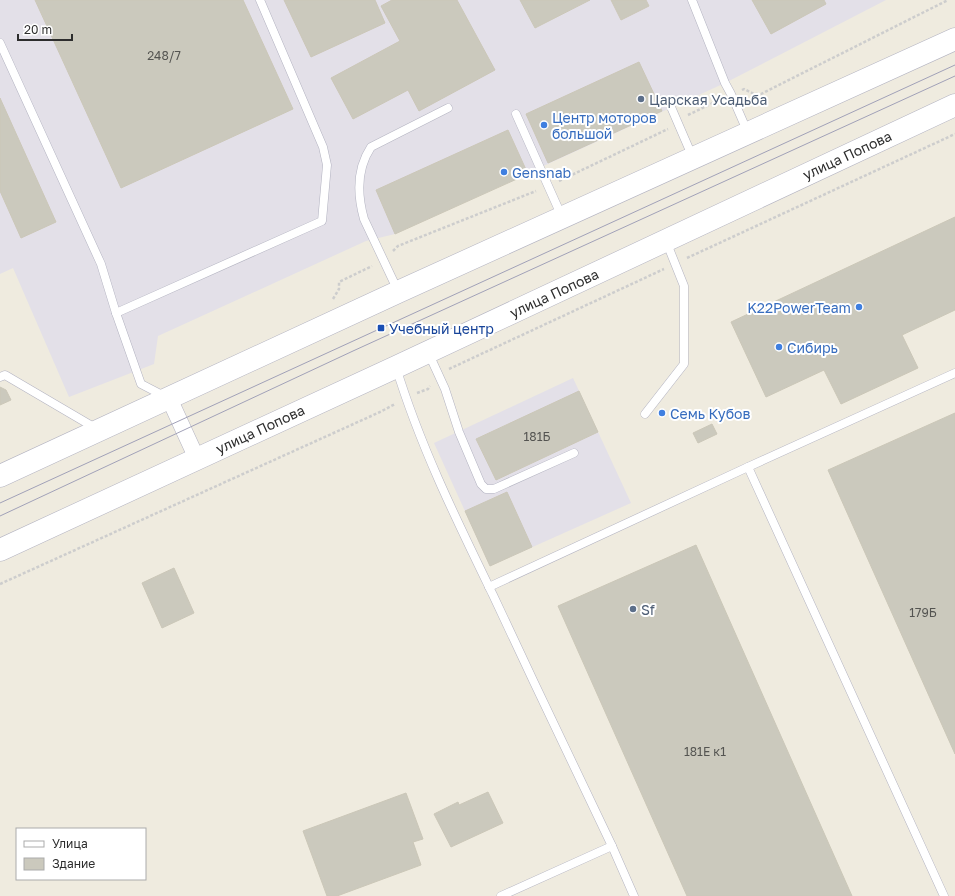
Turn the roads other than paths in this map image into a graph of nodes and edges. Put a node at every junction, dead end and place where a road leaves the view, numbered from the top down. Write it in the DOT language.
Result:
graph roads {
  1 [pos="260,0"];
  2 [pos="692,0"];
  3 [pos="955,39"];
  4 [pos="0,44"];
  5 [pos="955,105"];
  6 [pos="671,107"];
  7 [pos="448,108"];
  8 [pos="516,114"];
  9 [pos="748,133"];
  10 [pos="693,158"];
  11 [pos="562,218"];
  12 [pos="666,240"];
  13 [pos="398,292"];
  14 [pos="116,313"];
  15 [pos="428,352"];
  16 [pos="396,367"];
  17 [pos="955,373"];
  18 [pos="0,377"];
  19 [pos="169,398"];
  20 [pos="645,414"];
  21 [pos="99,430"];
  22 [pos="574,453"];
  23 [pos="197,458"];
  24 [pos="748,467"];
  25 [pos="0,476"];
  26 [pos="0,550"];
  27 [pos="489,587"];
  28 [pos="612,846"];
  29 [pos="501,896"];
  30 [pos="634,896"];
  31 [pos="944,896"];
  1 -- 14 [label="lane"];
  2 -- 9 [label="lane"];
  3 -- 9 [label="main road"];
  4 -- 14 [label="lane"];
  5 -- 12 [label="main road, улица Попова"];
  6 -- 10 [label="lane"];
  7 -- 13 [label="lane"];
  8 -- 11 [label="lane"];
  9 -- 10 [label="main road"];
  10 -- 11 [label="main road"];
  11 -- 13 [label="main road"];
  12 -- 15 [label="main road, улица Попова"];
  12 -- 20 [label="lane"];
  13 -- 19 [label="main road"];
  14 -- 19 [label="lane"];
  15 -- 16 [label="main road, улица Попова"];
  15 -- 22 [label="lane"];
  16 -- 23 [label="main road, улица Попова"];
  16 -- 27 [label="lane"];
  17 -- 24 [label="lane"];
  18 -- 21 [label="lane"];
  19 -- 21 [label="main road"];
  19 -- 23 [label="street"];
  21 -- 25 [label="main road"];
  23 -- 26 [label="main road, улица Попова"];
  24 -- 27 [label="lane"];
  24 -- 31 [label="lane"];
  27 -- 28 [label="lane"];
  28 -- 29 [label="lane"];
  28 -- 30 [label="lane"];
}
